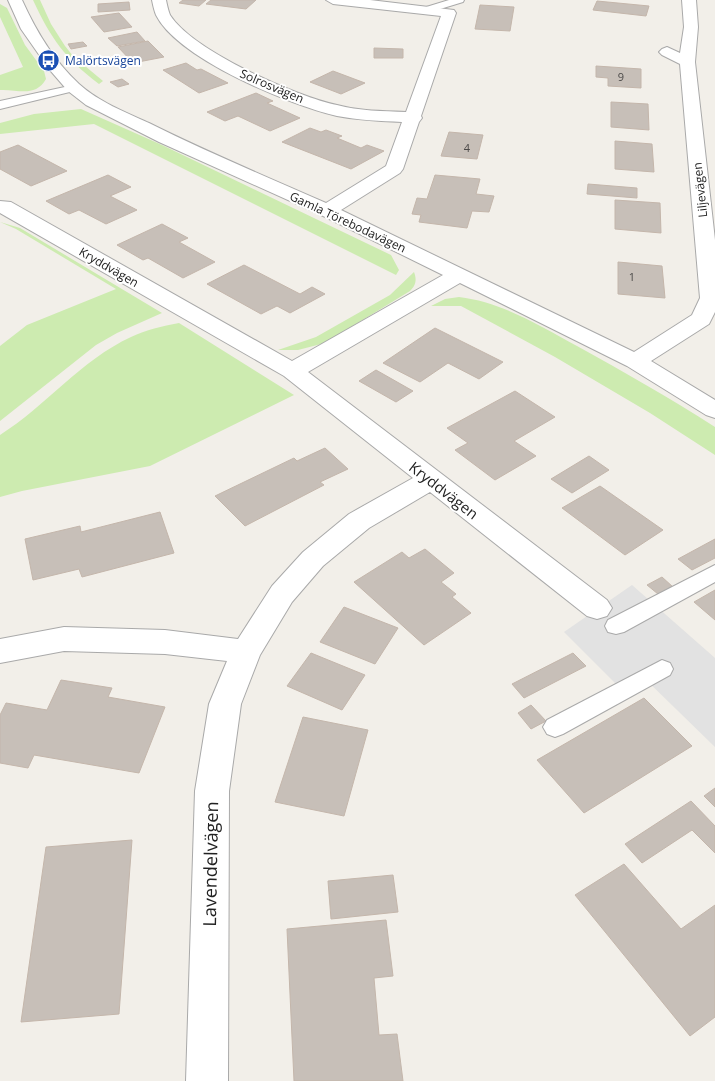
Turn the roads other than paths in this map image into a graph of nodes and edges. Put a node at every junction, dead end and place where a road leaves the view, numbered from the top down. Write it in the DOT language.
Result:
graph roads {
  1 [pos="15,0"];
  2 [pos="159,0"];
  3 [pos="333,0"];
  4 [pos="459,0"];
  5 [pos="689,0"];
  6 [pos="427,10"];
  7 [pos="667,52"];
  8 [pos="687,62"];
  9 [pos="74,88"];
  10 [pos="0,105"];
  11 [pos="414,118"];
  12 [pos="2,206"];
  13 [pos="326,210"];
  14 [pos="459,275"];
  15 [pos="635,361"];
  16 [pos="292,371"];
  17 [pos="715,410"];
  18 [pos="430,480"];
  19 [pos="715,573"];
  20 [pos="597,608"];
  21 [pos="616,626"];
  22 [pos="0,651"];
  23 [pos="246,652"];
  24 [pos="662,670"];
  25 [pos="555,726"];
  26 [pos="207,1081"];
  1 -- 9 [label="street, Gamla Törebodavägen"];
  2 -- 11 [label="street, Solrosvägen"];
  3 -- 6 [label="street"];
  4 -- 6 [label="lane"];
  5 -- 8 [label="street, Liljevägen"];
  6 -- 11 [label="street"];
  7 -- 8 [label="street"];
  8 -- 15 [label="street, Liljevägen"];
  9 -- 10 [label="lane"];
  9 -- 13 [label="street, Gamla Törebodavägen"];
  11 -- 13 [label="street"];
  12 -- 16 [label="street, Kryddvägen"];
  13 -- 14 [label="street, Gamla Törebodavägen"];
  14 -- 15 [label="street, Gamla Törebodavägen"];
  14 -- 16 [label="street"];
  15 -- 17 [label="street, Gamla Törebodavägen"];
  16 -- 18 [label="street, Kryddvägen"];
  18 -- 20 [label="street, Kryddvägen"];
  18 -- 23 [label="street, Lavendelvägen"];
  19 -- 21 [label="lane"];
  22 -- 23 [label="street"];
  23 -- 26 [label="street, Lavendelvägen"];
  24 -- 25 [label="lane"];
}
